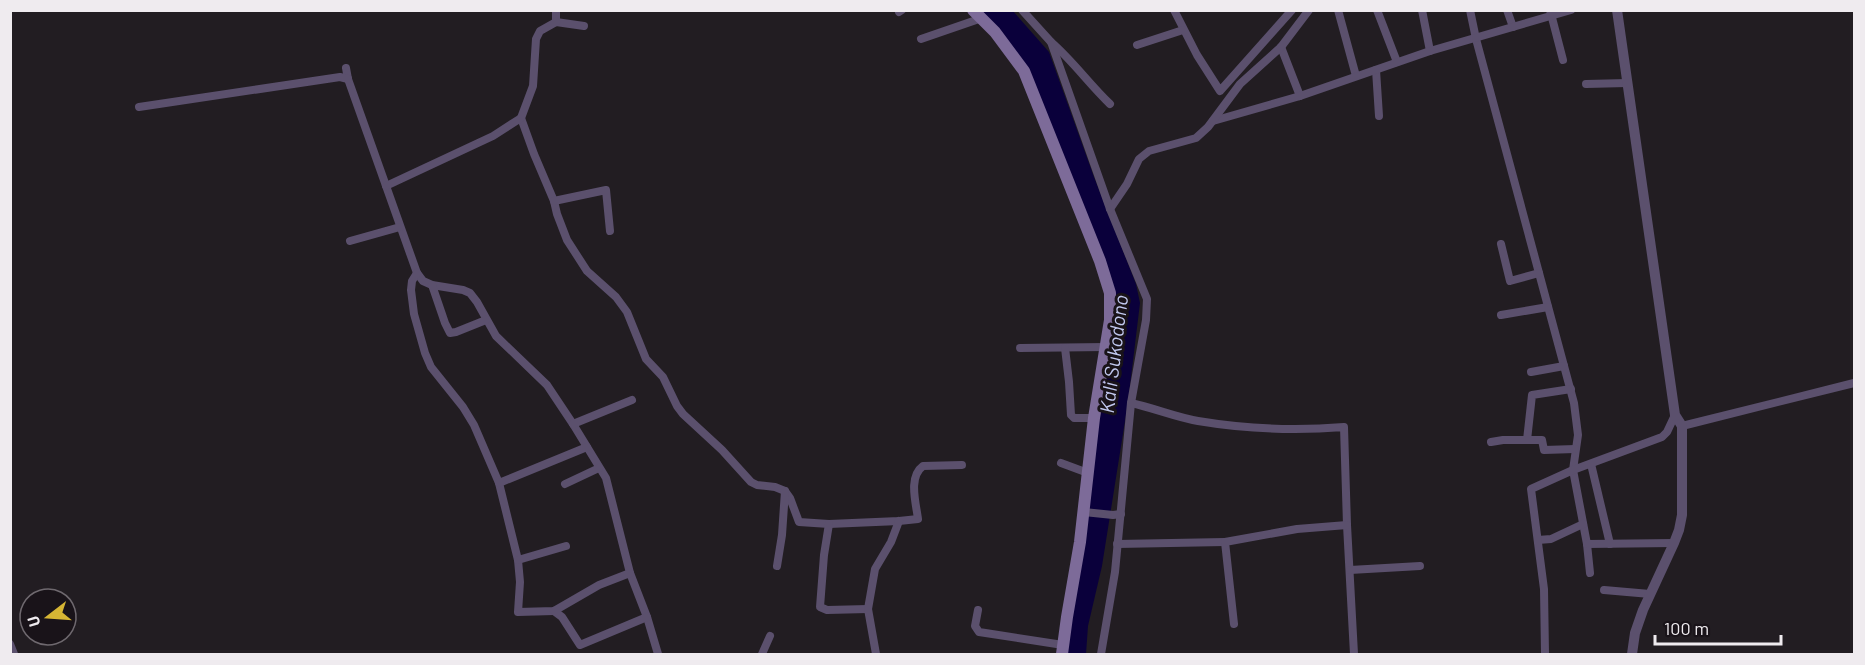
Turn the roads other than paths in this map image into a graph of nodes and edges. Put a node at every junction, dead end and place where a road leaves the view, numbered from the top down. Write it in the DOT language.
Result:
graph roads {
  1 [pos="556,10"];
  2 [pos="1023,10"];
  3 [pos="1174,10"];
  4 [pos="1292,10"];
  5 [pos="1309,10"];
  6 [pos="1338,10"];
  7 [pos="1377,10"];
  8 [pos="1422,10"];
  9 [pos="1470,10"];
  10 [pos="1508,10"];
  11 [pos="1571,10"];
  12 [pos="1617,10"];
  13 [pos="1551,13"];
  14 [pos="978,14"];
  15 [pos="556,22"];
  16 [pos="584,26"];
  17 [pos="1513,27"];
  18 [pos="1183,30"];
  19 [pos="921,39"];
  20 [pos="1476,39"];
  21 [pos="1051,42"];
  22 [pos="1137,45"];
  23 [pos="1281,47"];
  24 [pos="1430,51"];
  25 [pos="1563,60"];
  26 [pos="1397,62"];
  27 [pos="1376,70"];
  28 [pos="1356,76"];
  29 [pos="1627,83"];
  30 [pos="1586,84"];
  31 [pos="1300,96"];
  32 [pos="1110,104"];
  33 [pos="139,107"];
  34 [pos="1379,116"];
  35 [pos="521,118"];
  36 [pos="1213,121"];
  37 [pos="386,186"];
  38 [pos="554,201"];
  39 [pos="1108,203"];
  40 [pos="400,227"];
  41 [pos="610,231"];
  42 [pos="350,241"];
  43 [pos="1501,244"];
  44 [pos="417,273"];
  45 [pos="1539,273"];
  46 [pos="432,285"];
  47 [pos="1548,307"];
  48 [pos="1501,315"];
  49 [pos="486,320"];
  50 [pos="1106,347"];
  51 [pos="1020,348"];
  52 [pos="1065,348"];
  53 [pos="1564,366"];
  54 [pos="1531,372"];
  55 [pos="1854,383"];
  56 [pos="1571,389"];
  57 [pos="632,400"];
  58 [pos="1131,403"];
  59 [pos="1094,418"];
  60 [pos="1678,421"];
  61 [pos="573,424"];
  62 [pos="1527,440"];
  63 [pos="1491,442"];
  64 [pos="587,447"];
  65 [pos="1575,449"];
  66 [pos="1061,463"];
  67 [pos="1591,464"];
  68 [pos="962,465"];
  69 [pos="599,468"];
  70 [pos="1573,470"];
  71 [pos="1088,473"];
  72 [pos="500,483"];
  73 [pos="565,484"];
  74 [pos="784,491"];
  75 [pos="1085,512"];
  76 [pos="1117,514"];
  77 [pos="899,521"];
  78 [pos="829,524"];
  79 [pos="1583,524"];
  80 [pos="1347,525"];
  81 [pos="1538,540"];
  82 [pos="1225,542"];
  83 [pos="1674,543"];
  84 [pos="1117,544"];
  85 [pos="1587,544"];
  86 [pos="1610,544"];
  87 [pos="566,546"];
  88 [pos="518,560"];
  89 [pos="777,566"];
  90 [pos="1420,566"];
  91 [pos="1350,570"];
  92 [pos="630,573"];
  93 [pos="1590,573"];
  94 [pos="1604,590"];
  95 [pos="1650,594"];
  96 [pos="868,609"];
  97 [pos="978,610"];
  98 [pos="554,611"];
  99 [pos="647,617"];
  100 [pos="1234,624"];
  101 [pos="770,636"];
  102 [pos="10,644"];
  103 [pos="1063,650"];
  104 [pos="14,654"];
  105 [pos="658,654"];
  106 [pos="762,654"];
  107 [pos="876,654"];
  108 [pos="1101,654"];
  109 [pos="1354,654"];
  110 [pos="1545,654"];
  111 [pos="1632,654"];
  1 -- 15 [label="street"];
  2 -- 21 [label="street"];
  3 -- 18 [label="street"];
  4 -- 18 [label="street"];
  5 -- 23 [label="street"];
  6 -- 28 [label="street"];
  7 -- 26 [label="street"];
  8 -- 24 [label="street"];
  9 -- 20 [label="street"];
  10 -- 17 [label="street"];
  11 -- 13 [label="street"];
  12 -- 29 [label="street"];
  13 -- 17 [label="street"];
  13 -- 25 [label="street"];
  14 -- 19 [label="street"];
  14 -- 50 [label="main road"];
  15 -- 16 [label="street"];
  15 -- 35 [label="street"];
  17 -- 20 [label="street"];
  18 -- 22 [label="street"];
  20 -- 24 [label="street"];
  20 -- 45 [label="street"];
  21 -- 32 [label="street"];
  21 -- 39 [label="street"];
  23 -- 31 [label="street"];
  23 -- 36 [label="street"];
  24 -- 26 [label="street"];
  26 -- 27 [label="street"];
  27 -- 28 [label="street"];
  27 -- 34 [label="street"];
  28 -- 31 [label="street"];
  29 -- 30 [label="street"];
  29 -- 60 [label="street"];
  31 -- 36 [label="street"];
  33 -- 37 [label="street"];
  35 -- 37 [label="street"];
  35 -- 38 [label="street"];
  36 -- 39 [label="street"];
  37 -- 40 [label="street"];
  38 -- 41 [label="street"];
  38 -- 74 [label="street"];
  39 -- 58 [label="street"];
  40 -- 42 [label="street"];
  40 -- 44 [label="street"];
  43 -- 45 [label="street"];
  44 -- 46 [label="street"];
  44 -- 72 [label="street"];
  45 -- 47 [label="street"];
  46 -- 49 [label="street"];
  46 -- 49 [label="street"];
  47 -- 48 [label="street"];
  47 -- 53 [label="street"];
  49 -- 61 [label="street"];
  50 -- 52 [label="street"];
  50 -- 59 [label="main road"];
  51 -- 52 [label="street"];
  52 -- 59 [label="street"];
  53 -- 54 [label="street"];
  53 -- 56 [label="street"];
  55 -- 60 [label="street"];
  56 -- 62 [label="street"];
  56 -- 65 [label="street"];
  57 -- 61 [label="street"];
  58 -- 76 [label="street"];
  58 -- 80 [label="street"];
  59 -- 71 [label="main road"];
  60 -- 67 [label="street"];
  60 -- 83 [label="street"];
  61 -- 64 [label="street"];
  62 -- 63 [label="street"];
  62 -- 65 [label="street"];
  64 -- 69 [label="street"];
  64 -- 72 [label="street"];
  65 -- 70 [label="street"];
  66 -- 71 [label="street"];
  67 -- 70 [label="street"];
  67 -- 86 [label="street"];
  68 -- 77 [label="street"];
  69 -- 73 [label="street"];
  69 -- 92 [label="street"];
  70 -- 79 [label="street"];
  70 -- 81 [label="street"];
  71 -- 75 [label="main road"];
  72 -- 88 [label="street"];
  74 -- 78 [label="street"];
  74 -- 89 [label="street"];
  75 -- 76 [label="street"];
  75 -- 103 [label="main road"];
  76 -- 84 [label="street"];
  77 -- 78 [label="street"];
  77 -- 96 [label="street"];
  78 -- 96 [label="street"];
  79 -- 81 [label="street"];
  79 -- 85 [label="street"];
  80 -- 82 [label="street"];
  80 -- 91 [label="street"];
  81 -- 110 [label="street"];
  82 -- 84 [label="street"];
  82 -- 100 [label="street"];
  83 -- 86 [label="street"];
  83 -- 95 [label="street"];
  84 -- 108 [label="street"];
  85 -- 86 [label="street"];
  85 -- 93 [label="street"];
  87 -- 88 [label="street"];
  88 -- 98 [label="street"];
  90 -- 91 [label="street"];
  91 -- 109 [label="street"];
  92 -- 98 [label="street"];
  92 -- 99 [label="street"];
  94 -- 95 [label="street"];
  95 -- 111 [label="street"];
  96 -- 107 [label="street"];
  97 -- 103 [label="street"];
  98 -- 99 [label="street"];
  99 -- 105 [label="street"];
  101 -- 106 [label="street"];
  102 -- 104 [label="street"];
}
